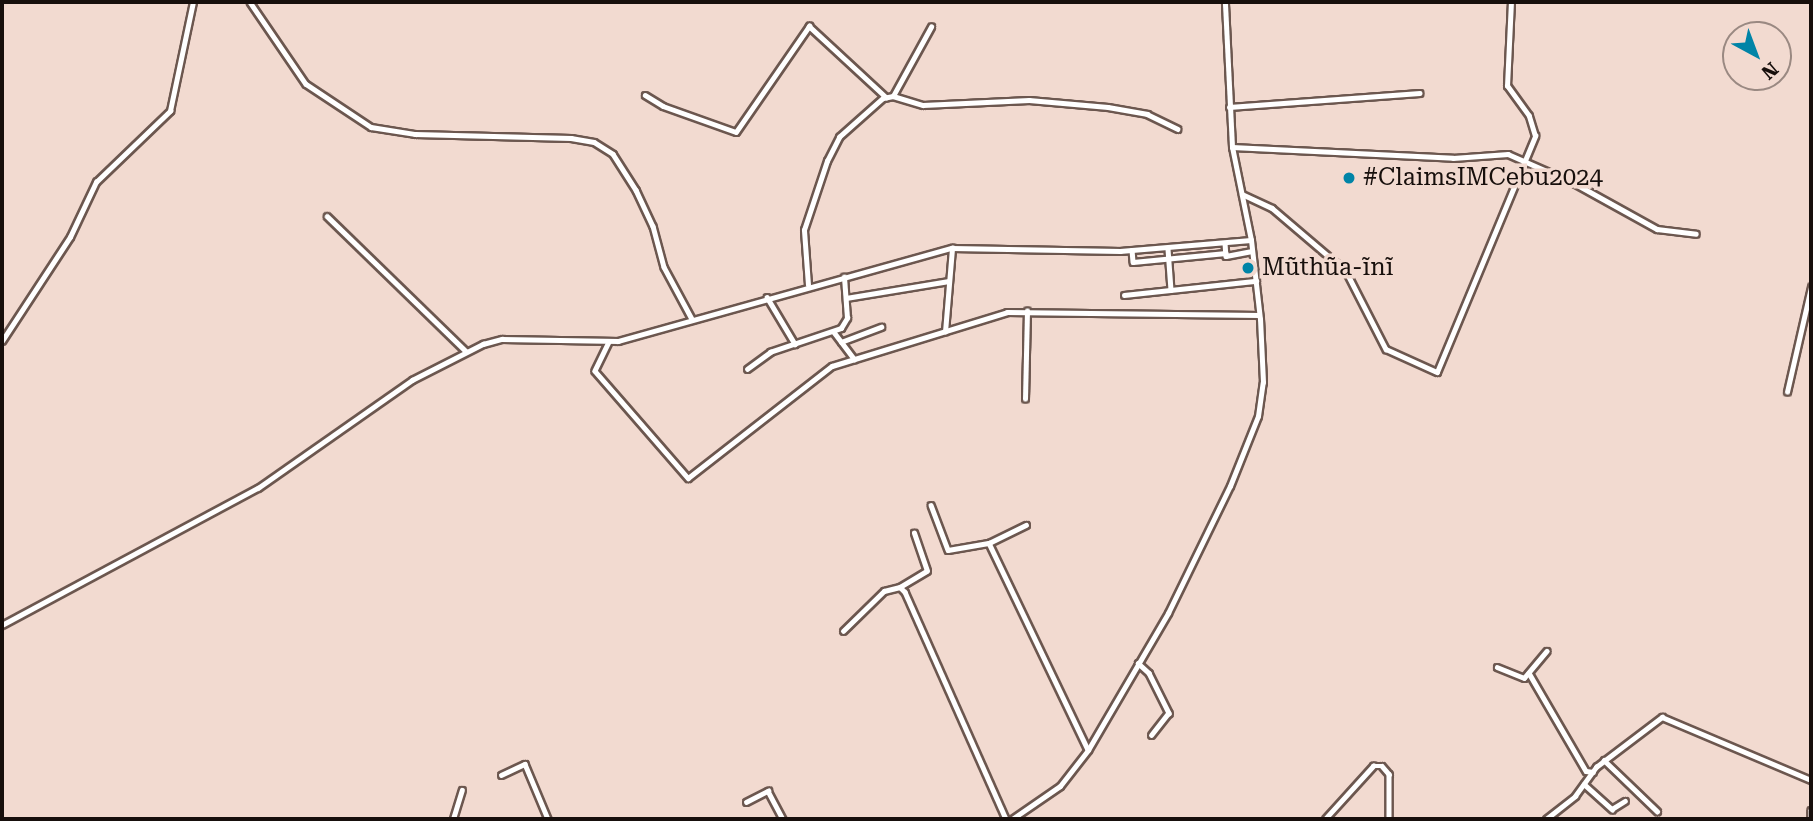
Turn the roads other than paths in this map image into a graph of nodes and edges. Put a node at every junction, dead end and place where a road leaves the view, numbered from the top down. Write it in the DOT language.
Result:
graph roads {
  1 [pos="193,2"];
  2 [pos="250,2"];
  3 [pos="1225,2"];
  4 [pos="1511,2"];
  5 [pos="931,27"];
  6 [pos="1419,93"];
  7 [pos="645,95"];
  8 [pos="890,97"];
  9 [pos="1229,107"];
  10 [pos="1178,129"];
  11 [pos="1232,147"];
  12 [pos="1525,159"];
  13 [pos="1242,194"];
  14 [pos="327,216"];
  15 [pos="1696,234"];
  16 [pos="1251,240"];
  17 [pos="1225,243"];
  18 [pos="952,248"];
  19 [pos="1168,248"];
  20 [pos="1132,250"];
  21 [pos="1252,251"];
  22 [pos="1226,253"];
  23 [pos="1169,260"];
  24 [pos="844,278"];
  25 [pos="949,281"];
  26 [pos="1256,281"];
  27 [pos="808,285"];
  28 [pos="1811,287"];
  29 [pos="1171,290"];
  30 [pos="1124,295"];
  31 [pos="767,297"];
  32 [pos="846,298"];
  33 [pos="1027,311"];
  34 [pos="1259,315"];
  35 [pos="692,319"];
  36 [pos="881,327"];
  37 [pos="834,332"];
  38 [pos="945,332"];
  39 [pos="2,341"];
  40 [pos="609,341"];
  41 [pos="841,342"];
  42 [pos="795,344"];
  43 [pos="466,351"];
  44 [pos="855,359"];
  45 [pos="747,369"];
  46 [pos="1787,392"];
  47 [pos="1024,399"];
  48 [pos="931,505"];
  49 [pos="1026,525"];
  50 [pos="914,533"];
  51 [pos="989,543"];
  52 [pos="900,587"];
  53 [pos="2,625"];
  54 [pos="843,631"];
  55 [pos="1548,650"];
  56 [pos="1138,663"];
  57 [pos="1497,667"];
  58 [pos="1529,673"];
  59 [pos="1152,735"];
  60 [pos="1088,750"];
  61 [pos="1604,760"];
  62 [pos="1593,772"];
  63 [pos="501,775"];
  64 [pos="1811,779"];
  65 [pos="1584,784"];
  66 [pos="462,790"];
  67 [pos="1625,801"];
  68 [pos="746,802"];
  69 [pos="1811,810"];
  70 [pos="1657,811"];
  71 [pos="1811,818"];
  72 [pos="453,819"];
  73 [pos="548,819"];
  74 [pos="783,819"];
  75 [pos="1006,819"];
  76 [pos="1012,819"];
  77 [pos="1325,819"];
  78 [pos="1389,819"];
  79 [pos="1546,819"];
  1 -- 39 [label="street"];
  2 -- 35 [label="street"];
  3 -- 9 [label="street"];
  4 -- 12 [label="street"];
  5 -- 8 [label="street"];
  6 -- 9 [label="street"];
  7 -- 8 [label="street"];
  8 -- 10 [label="street"];
  8 -- 27 [label="street"];
  9 -- 11 [label="street"];
  11 -- 12 [label="street"];
  11 -- 13 [label="street"];
  12 -- 13 [label="street"];
  12 -- 15 [label="street"];
  13 -- 16 [label="street"];
  14 -- 43 [label="street"];
  16 -- 17 [label="street"];
  16 -- 21 [label="street"];
  17 -- 19 [label="street"];
  17 -- 22 [label="street"];
  18 -- 20 [label="street"];
  18 -- 24 [label="street"];
  18 -- 25 [label="street"];
  19 -- 20 [label="street"];
  19 -- 23 [label="street"];
  20 -- 23 [label="street"];
  21 -- 22 [label="street"];
  21 -- 26 [label="street"];
  22 -- 23 [label="street"];
  23 -- 29 [label="street"];
  24 -- 27 [label="street"];
  24 -- 32 [label="street"];
  25 -- 32 [label="street"];
  25 -- 38 [label="street"];
  26 -- 29 [label="street"];
  26 -- 34 [label="street"];
  27 -- 31 [label="street"];
  28 -- 46 [label="street"];
  29 -- 30 [label="street"];
  31 -- 35 [label="street"];
  31 -- 42 [label="street"];
  32 -- 37 [label="street"];
  33 -- 34 [label="street"];
  33 -- 38 [label="street"];
  33 -- 47 [label="street"];
  34 -- 56 [label="street"];
  35 -- 40 [label="street"];
  36 -- 41 [label="street"];
  37 -- 41 [label="street"];
  37 -- 42 [label="street"];
  38 -- 44 [label="street"];
  40 -- 43 [label="street"];
  40 -- 44 [label="street"];
  41 -- 44 [label="street"];
  42 -- 45 [label="street"];
  43 -- 53 [label="street"];
  48 -- 51 [label="street"];
  49 -- 51 [label="street"];
  50 -- 52 [label="street"];
  51 -- 60 [label="street"];
  52 -- 54 [label="street"];
  52 -- 75 [label="street"];
  55 -- 58 [label="street"];
  56 -- 59 [label="street"];
  56 -- 60 [label="street"];
  57 -- 58 [label="street"];
  58 -- 62 [label="street"];
  60 -- 76 [label="street"];
  61 -- 62 [label="street"];
  61 -- 64 [label="street"];
  61 -- 70 [label="street"];
  62 -- 65 [label="street"];
  63 -- 73 [label="street"];
  65 -- 67 [label="street"];
  65 -- 79 [label="street"];
  66 -- 72 [label="street"];
  68 -- 74 [label="street"];
  69 -- 71 [label="street"];
  77 -- 78 [label="street"];
}
